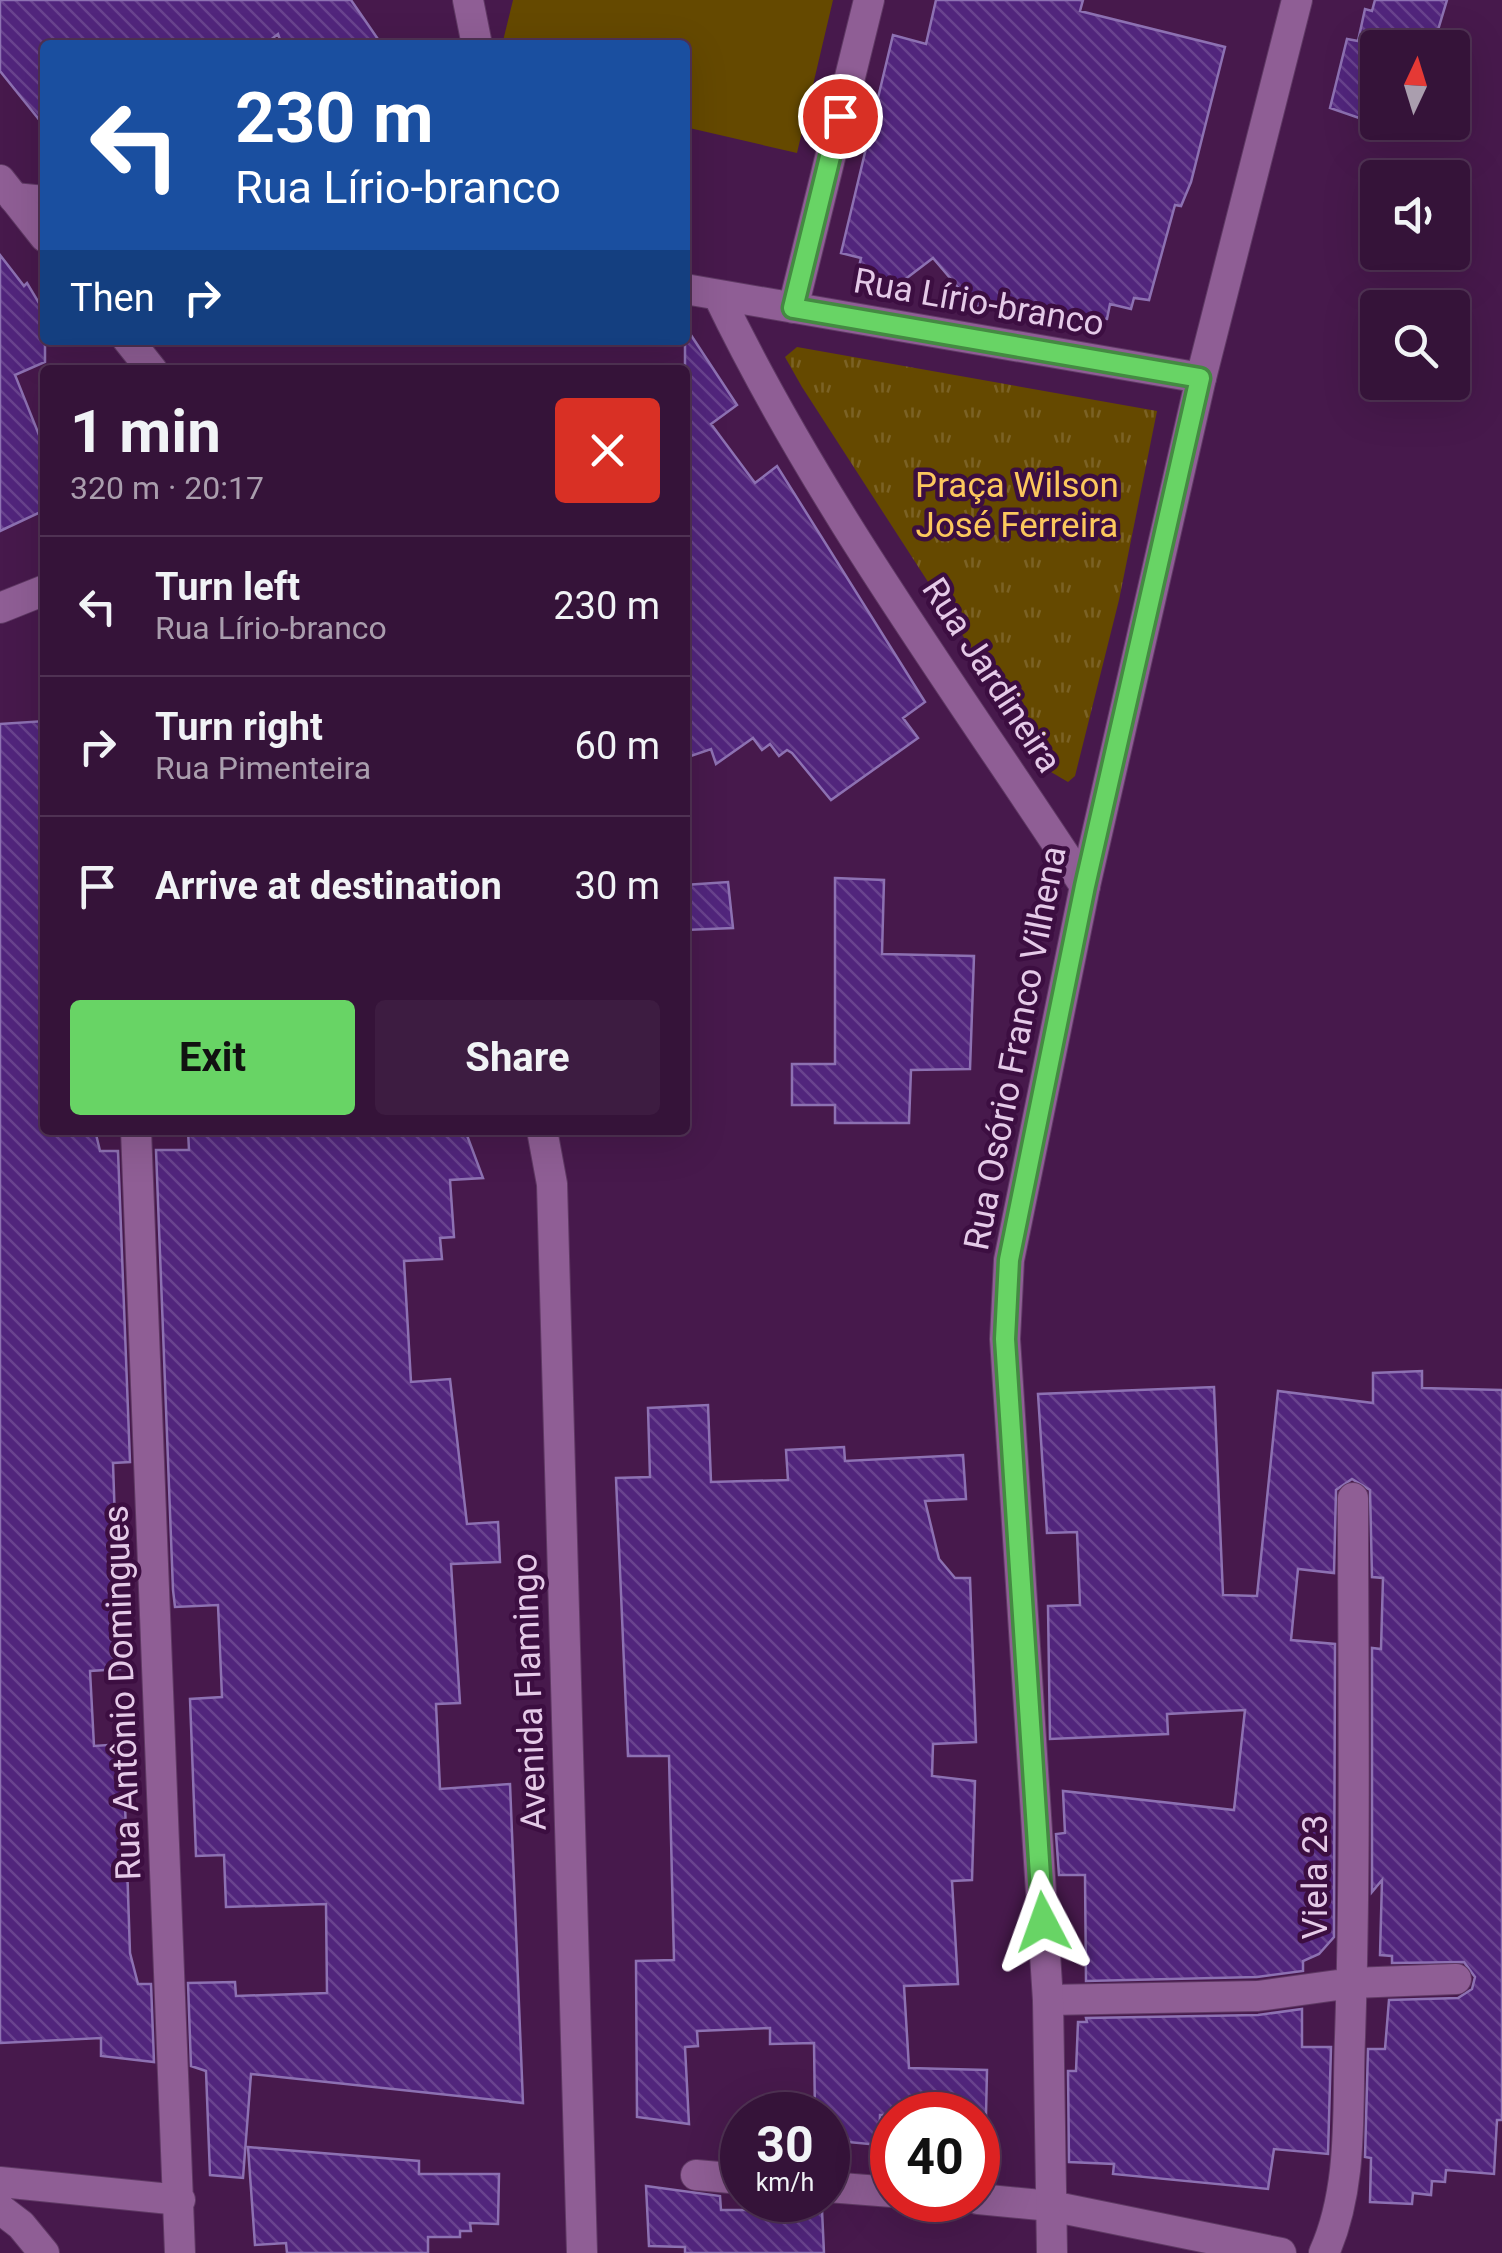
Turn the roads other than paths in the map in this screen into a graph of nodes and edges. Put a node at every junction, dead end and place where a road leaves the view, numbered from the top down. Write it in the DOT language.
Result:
graph roads {
  1 [pos="468,0"];
  2 [pos="869,0"];
  3 [pos="1298,0"];
  4 [pos="476,40"];
  5 [pos="5,193"];
  6 [pos="40,200"];
  7 [pos="40,232"];
  8 [pos="690,290"];
  9 [pos="718,295"];
  10 [pos="793,308"];
  11 [pos="132,345"];
  12 [pos="148,365"];
  13 [pos="1200,378"];
  14 [pos="40,592"];
  15 [pos="0,608"];
  16 [pos="1085,886"];
  17 [pos="136,1135"];
  18 [pos="543,1135"];
  19 [pos="1353,1498"];
  20 [pos="1456,1979"];
  21 [pos="1352,1983"];
  22 [pos="1048,2000"];
  23 [pos="696,2175"];
  24 [pos="720,2177"];
  25 [pos="0,2182"];
  26 [pos="180,2200"];
  27 [pos="1000,2201"];
  28 [pos="1051,2206"];
  29 [pos="0,2210"];
  30 [pos="44,2253"];
  31 [pos="180,2253"];
  32 [pos="582,2253"];
  33 [pos="1052,2253"];
  34 [pos="1281,2253"];
  35 [pos="1324,2253"];
  1 -- 4 [label="street"];
  2 -- 10 [label="street"];
  3 -- 13 [label="street, Rua Osório Franco Vilhena"];
  5 -- 6 [label="street"];
  5 -- 7 [label="street"];
  8 -- 9 [label="street, Rua Lírio-branco"];
  9 -- 10 [label="street, Rua Lírio-branco"];
  9 -- 16 [label="street, Rua Jardineira"];
  10 -- 13 [label="street, Rua Lírio-branco"];
  11 -- 12 [label="street"];
  13 -- 16 [label="street, Rua Osório Franco Vilhena"];
  14 -- 15 [label="street"];
  16 -- 22 [label="street, Rua Osório Franco Vilhena"];
  17 -- 26 [label="street, Rua Antônio Domingues"];
  18 -- 32 [label="street, Avenida Flamingo"];
  19 -- 21 [label="street, Viela 23"];
  20 -- 21 [label="street"];
  21 -- 22 [label="street"];
  21 -- 35 [label="street, Viela 23"];
  22 -- 28 [label="street, Rua Osório Franco Vilhena"];
  23 -- 24 [label="street"];
  25 -- 26 [label="street"];
  26 -- 31 [label="street, Rua Antônio Domingues"];
  27 -- 28 [label="street"];
  28 -- 33 [label="street, Rua Osório Franco Vilhena"];
  28 -- 34 [label="street"];
  29 -- 30 [label="street"];
}
